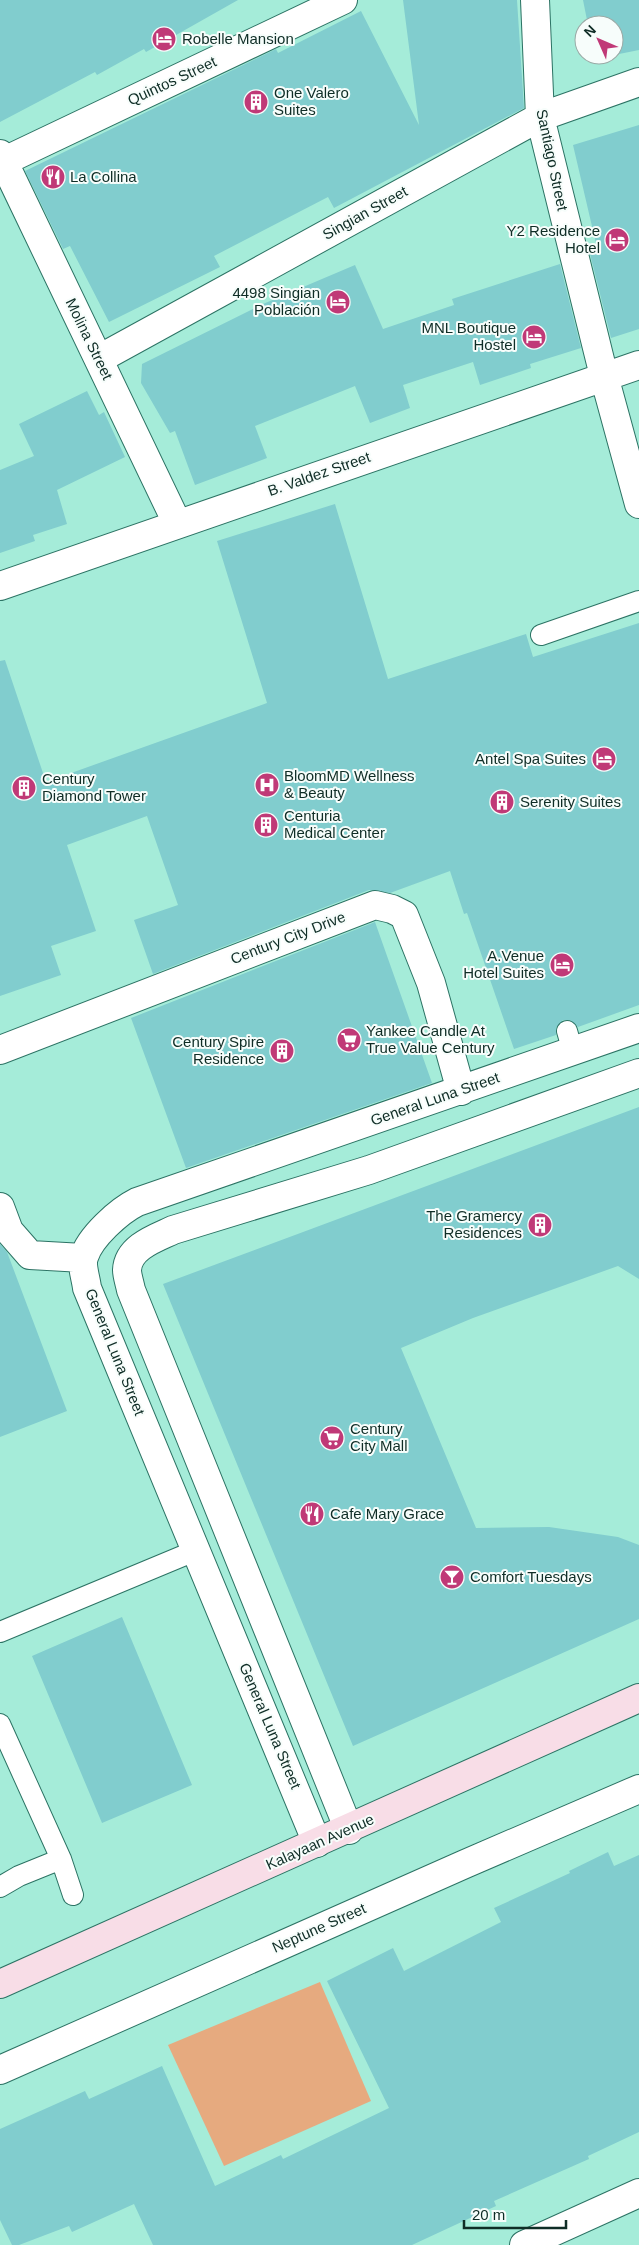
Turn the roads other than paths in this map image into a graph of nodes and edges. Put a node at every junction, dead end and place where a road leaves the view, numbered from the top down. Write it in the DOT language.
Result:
graph roads {
  1 [pos="343,0"];
  2 [pos="535,0"];
  3 [pos="639,82"];
  4 [pos="540,116"];
  5 [pos="1,159"];
  6 [pos="99,359"];
  7 [pos="639,364"];
  8 [pos="604,376"];
  9 [pos="639,504"];
  10 [pos="178,524"];
  11 [pos="0,586"];
  12 [pos="639,601"];
  13 [pos="541,635"];
  14 [pos="639,1028"];
  15 [pos="0,1050"];
  16 [pos="532,1066"];
  17 [pos="639,1073"];
  18 [pos="461,1090"];
  19 [pos="547,1106"];
  20 [pos="0,1207"];
  21 [pos="83,1258"];
  22 [pos="230,1536"];
  23 [pos="197,1550"];
  24 [pos="0,1632"];
  25 [pos="639,1698"];
  26 [pos="0,1724"];
  27 [pos="639,1789"];
  28 [pos="349,1830"];
  29 [pos="318,1843"];
  30 [pos="61,1859"];
  31 [pos="0,1887"];
  32 [pos="73,1895"];
  33 [pos="0,1984"];
  34 [pos="0,2070"];
  35 [pos="639,2193"];
  36 [pos="524,2245"];
  1 -- 5 [label="street, Quintos Street"];
  2 -- 4 [label="street, Santiago Street"];
  3 -- 4 [label="street, Singian Street"];
  4 -- 6 [label="street, Singian Street"];
  4 -- 8 [label="street, Santiago Street"];
  5 -- 6 [label="street, Molina Street"];
  6 -- 10 [label="street, Molina Street"];
  7 -- 8 [label="street, B. Valdez Street"];
  8 -- 9 [label="street, Santiago Street"];
  8 -- 10 [label="street, B. Valdez Street"];
  10 -- 11 [label="street, B. Valdez Street"];
  12 -- 13 [label="lane"];
  14 -- 16 [label="street, General Luna Street"];
  15 -- 18 [label="street, Century City Drive"];
  16 -- 18 [label="street, General Luna Street"];
  16 -- 19 [label="street"];
  17 -- 19 [label="street"];
  18 -- 21 [label="street, General Luna Street"];
  19 -- 22 [label="street"];
  20 -- 21 [label="street"];
  21 -- 23 [label="street, General Luna Street"];
  22 -- 23 [label="street"];
  22 -- 28 [label="street"];
  23 -- 24 [label="lane"];
  23 -- 29 [label="street, General Luna Street"];
  25 -- 28 [label="main road, Kalayaan Avenue"];
  26 -- 30 [label="lane"];
  27 -- 34 [label="street, Neptune Street"];
  28 -- 29 [label="main road, Kalayaan Avenue"];
  29 -- 33 [label="main road, Kalayaan Avenue"];
  30 -- 31 [label="lane"];
  30 -- 32 [label="lane"];
  35 -- 36 [label="street"];
}
